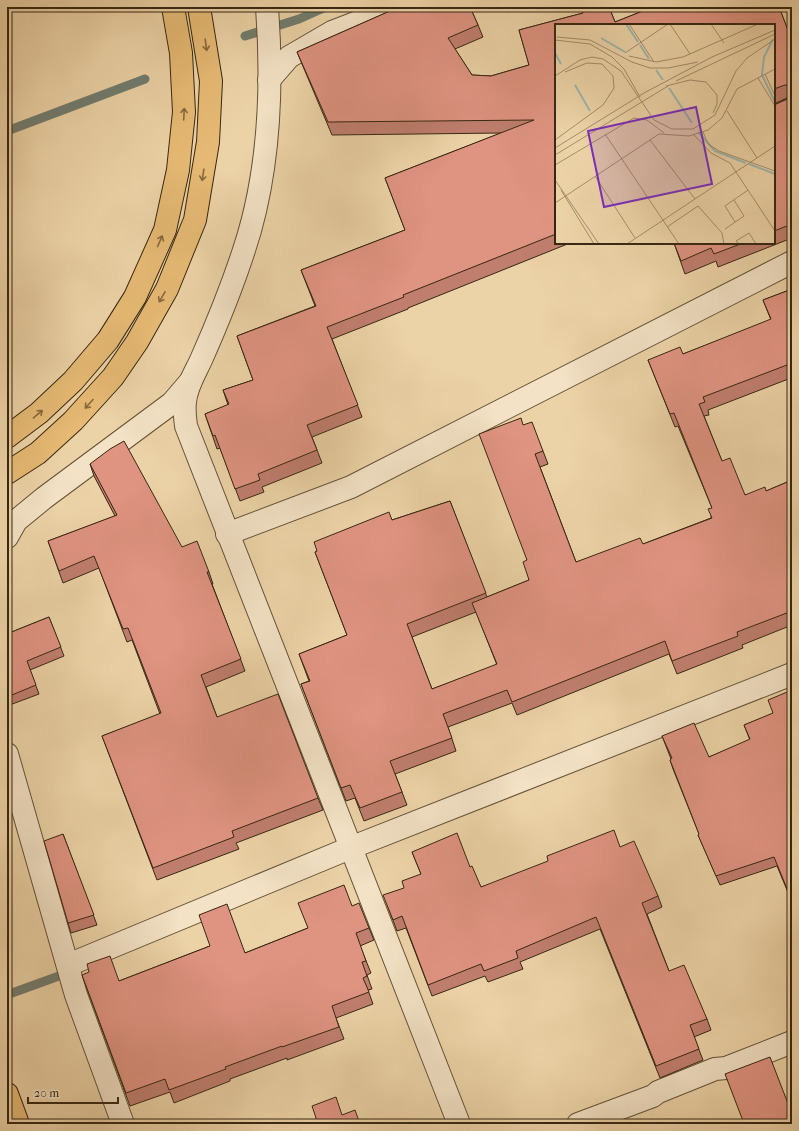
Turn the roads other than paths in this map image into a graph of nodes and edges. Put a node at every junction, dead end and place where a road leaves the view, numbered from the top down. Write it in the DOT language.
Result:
graph roads {
  1 [pos="173,7"];
  2 [pos="199,7"];
  3 [pos="266,7"];
  4 [pos="397,7"];
  5 [pos="269,80"];
  6 [pos="792,262"];
  7 [pos="191,381"];
  8 [pos="7,438"];
  9 [pos="7,473"];
  10 [pos="228,534"];
  11 [pos="7,537"];
  12 [pos="792,674"];
  13 [pos="7,754"];
  14 [pos="350,848"];
  15 [pos="68,965"];
  16 [pos="792,1042"];
  17 [pos="7,1094"];
  18 [pos="18,1124"];
  19 [pos="123,1124"];
  20 [pos="459,1124"];
  21 [pos="578,1124"];
  8 -- 1 [label="highway, one-way"];
  2 -- 9 [label="highway, one-way"];
  3 -- 5 [label="street"];
  4 -- 5 [label="street"];
  5 -- 7 [label="street"];
  6 -- 10 [label="street"];
  7 -- 10 [label="street"];
  7 -- 11 [label="street"];
  10 -- 14 [label="street"];
  12 -- 14 [label="street"];
  13 -- 15 [label="street"];
  14 -- 15 [label="street"];
  14 -- 20 [label="street"];
  15 -- 19 [label="street"];
  16 -- 21 [label="street"];
  17 -- 18 [label="highway"];
}
